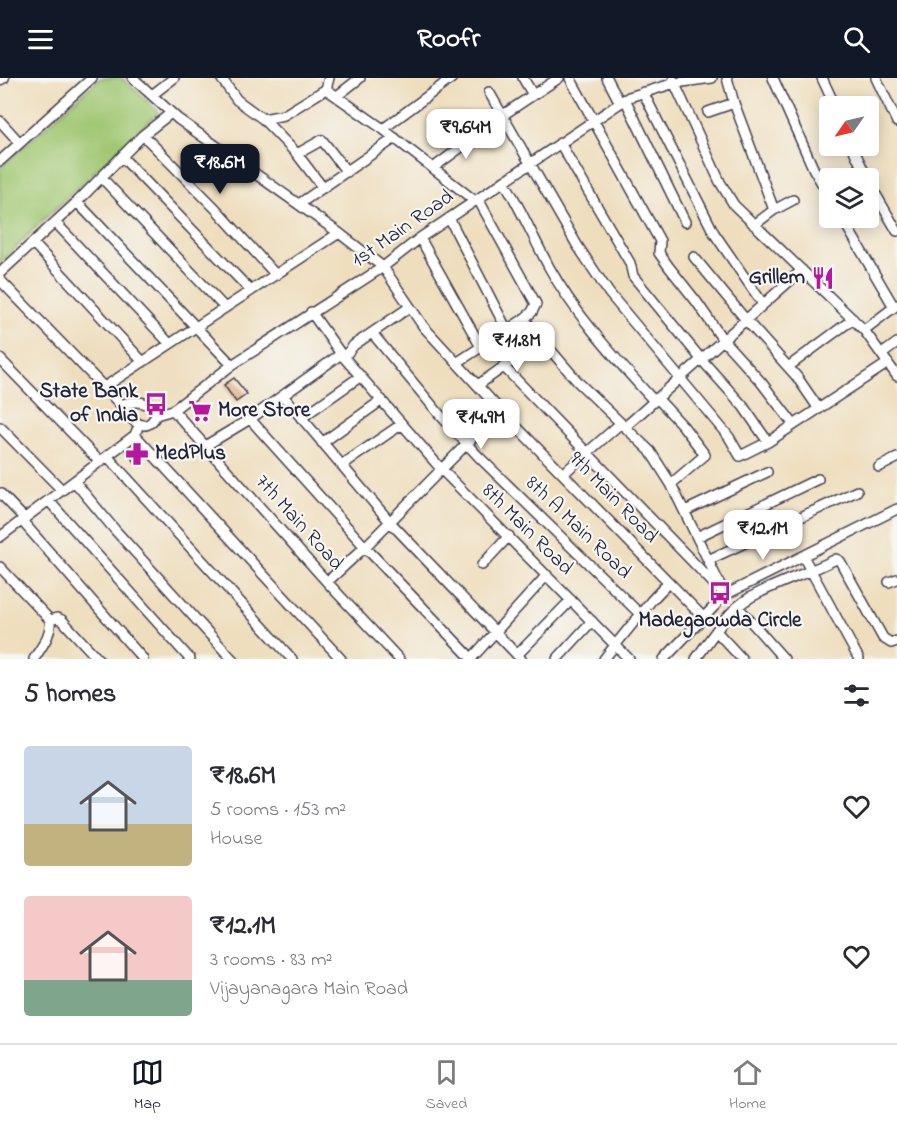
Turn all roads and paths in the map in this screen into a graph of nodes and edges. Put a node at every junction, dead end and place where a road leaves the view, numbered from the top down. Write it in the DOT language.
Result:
graph roads {
  1 [pos="4,78"];
  2 [pos="74,78"];
  3 [pos="92,78"];
  4 [pos="133,78"];
  5 [pos="174,78"];
  6 [pos="221,78"];
  7 [pos="329,78"];
  8 [pos="360,78"];
  9 [pos="452,78"];
  10 [pos="523,78"];
  11 [pos="559,78"];
  12 [pos="570,78"];
  13 [pos="607,78"];
  14 [pos="712,78"];
  15 [pos="727,78"];
  16 [pos="773,78"];
  17 [pos="822,78"];
  18 [pos="876,78"];
  19 [pos="0,80"];
  20 [pos="673,81"];
  21 [pos="79,88"];
  22 [pos="326,88"];
  23 [pos="489,92"];
  24 [pos="644,92"];
  25 [pos="152,95"];
  26 [pos="533,95"];
  27 [pos="337,96"];
  28 [pos="830,96"];
  29 [pos="623,101"];
  30 [pos="734,103"];
  31 [pos="708,112"];
  32 [pos="171,113"];
  33 [pos="503,115"];
  34 [pos="263,119"];
  35 [pos="0,121"];
  36 [pos="594,121"];
  37 [pos="897,122"];
  38 [pos="383,129"];
  39 [pos="483,130"];
  40 [pos="143,135"];
  41 [pos="395,138"];
  42 [pos="20,143"];
  43 [pos="560,143"];
  44 [pos="297,154"];
  45 [pos="122,157"];
  46 [pos="0,161"];
  47 [pos="530,163"];
  48 [pos="433,168"];
  49 [pos="347,172"];
  50 [pos="102,178"];
  51 [pos="819,178"];
  52 [pos="504,181"];
  53 [pos="323,188"];
  54 [pos="879,199"];
  55 [pos="477,200"];
  56 [pos="793,200"];
  57 [pos="77,202"];
  58 [pos="299,204"];
  59 [pos="774,210"];
  60 [pos="449,218"];
  61 [pos="55,222"];
  62 [pos="686,222"];
  63 [pos="754,225"];
  64 [pos="848,228"];
  65 [pos="897,231"];
  66 [pos="339,232"];
  67 [pos="420,238"];
  68 [pos="33,243"];
  69 [pos="694,257"];
  70 [pos="382,267"];
  71 [pos="802,270"];
  72 [pos="0,273"];
  73 [pos="276,274"];
  74 [pos="0,280"];
  75 [pos="251,291"];
  76 [pos="763,304"];
  77 [pos="896,306"];
  78 [pos="225,308"];
  79 [pos="410,308"];
  80 [pos="311,312"];
  81 [pos="524,319"];
  82 [pos="853,319"];
  83 [pos="746,320"];
  84 [pos="197,327"];
  85 [pos="507,330"];
  86 [pos="864,330"];
  87 [pos="372,333"];
  88 [pos="542,340"];
  89 [pos="723,340"];
  90 [pos="897,342"];
  91 [pos="170,344"];
  92 [pos="481,347"];
  93 [pos="882,354"];
  94 [pos="343,356"];
  95 [pos="0,358"];
  96 [pos="701,359"];
  97 [pos="142,362"];
  98 [pos="458,362"];
  99 [pos="888,363"];
  100 [pos="232,365"];
  101 [pos="503,366"];
  102 [pos="788,367"];
  103 [pos="361,376"];
  104 [pos="897,376"];
  105 [pos="680,378"];
  106 [pos="478,385"];
  107 [pos="104,388"];
  108 [pos="283,396"];
  109 [pos="382,400"];
  110 [pos="656,400"];
  111 [pos="121,405"];
  112 [pos="819,409"];
  113 [pos="173,410"];
  114 [pos="500,410"];
  115 [pos="156,415"];
  116 [pos="301,418"];
  117 [pos="250,419"];
  118 [pos="402,424"];
  119 [pos="139,425"];
  120 [pos="623,425"];
  121 [pos="794,425"];
  122 [pos="0,427"];
  123 [pos="135,435"];
  124 [pos="322,442"];
  125 [pos="768,442"];
  126 [pos="468,444"];
  127 [pos="205,446"];
  128 [pos="587,453"];
  129 [pos="897,458"];
  130 [pos="103,459"];
  131 [pos="342,465"];
  132 [pos="879,467"];
  133 [pos="442,470"];
  134 [pos="767,472"];
  135 [pos="564,473"];
  136 [pos="818,479"];
  137 [pos="74,481"];
  138 [pos="671,484"];
  139 [pos="62,490"];
  140 [pos="857,491"];
  141 [pos="0,493"];
  142 [pos="49,501"];
  143 [pos="685,511"];
  144 [pos="896,512"];
  145 [pos="23,520"];
  146 [pos="390,522"];
  147 [pos="509,536"];
  148 [pos="0,537"];
  149 [pos="698,537"];
  150 [pos="365,547"];
  151 [pos="802,556"];
  152 [pos="708,560"];
  153 [pos="482,566"];
  154 [pos="0,567"];
  155 [pos="810,572"];
  156 [pos="547,575"];
  157 [pos="327,582"];
  158 [pos="669,582"];
  159 [pos="725,595"];
  160 [pos="571,600"];
  161 [pos="738,607"];
  162 [pos="640,614"];
  163 [pos="703,617"];
  164 [pos="50,620"];
  165 [pos="592,621"];
  166 [pos="716,631"];
  167 [pos="495,633"];
  168 [pos="897,640"];
  169 [pos="615,645"];
  170 [pos="519,657"];
  171 [pos="34,659"];
  172 [pos="98,659"];
  173 [pos="143,659"];
  174 [pos="190,659"];
  175 [pos="232,659"];
  176 [pos="292,659"];
  177 [pos="341,659"];
  178 [pos="399,659"];
  179 [pos="472,659"];
  180 [pos="557,659"];
  181 [pos="604,659"];
  182 [pos="629,659"];
  183 [pos="664,659"];
  184 [pos="696,659"];
  185 [pos="742,659"];
  186 [pos="784,659"];
  187 [pos="859,659"];
  1 -- 19 [label="street"];
  2 -- 21 [label="street"];
  3 -- 21 [label="street"];
  4 -- 25 [label="street, 9th Main Road"];
  5 -- 25 [label="street"];
  6 -- 34 [label="street"];
  7 -- 22 [label="street"];
  8 -- 27 [label="street"];
  9 -- 38 [label="street"];
  10 -- 26 [label="street"];
  11 -- 26 [label="street"];
  12 -- 36 [label="street"];
  13 -- 29 [label="street"];
  14 -- 20 [label="street, 1st Main Road"];
  15 -- 30 [label="street"];
  16 -- 51 [label="street"];
  17 -- 28 [label="street"];
  18 -- 37 [label="street"];
  20 -- 24 [label="street, 1st Main Road"];
  20 -- 63 [label="street"];
  21 -- 42 [label="street"];
  22 -- 27 [label="street"];
  22 -- 34 [label="street"];
  23 -- 33 [label="street"];
  24 -- 29 [label="street, 1st Main Road"];
  24 -- 76 [label="street"];
  25 -- 32 [label="street, 9th Main Road"];
  26 -- 33 [label="street"];
  27 -- 38 [label="street"];
  29 -- 36 [label="street, 1st Main Road"];
  29 -- 62 [label="street"];
  30 -- 31 [label="street"];
  30 -- 59 [label="street"];
  32 -- 40 [label="street"];
  32 -- 58 [label="street, 9th Main Road"];
  33 -- 47 [label="street"];
  34 -- 44 [label="street"];
  35 -- 42 [label="street"];
  36 -- 43 [label="street, 1st Main Road"];
  36 -- 89 [label="street"];
  38 -- 41 [label="street"];
  39 -- 48 [label="street"];
  40 -- 45 [label="street"];
  40 -- 73 [label="street"];
  41 -- 48 [label="street"];
  41 -- 49 [label="street"];
  42 -- 46 [label="street"];
  43 -- 47 [label="street, 1st Main Road"];
  43 -- 96 [label="street"];
  44 -- 49 [label="street"];
  44 -- 53 [label="street"];
  45 -- 50 [label="street"];
  45 -- 75 [label="street"];
  47 -- 52 [label="street, 1st Main Road"];
  47 -- 105 [label="street"];
  48 -- 55 [label="street"];
  49 -- 53 [label="street"];
  50 -- 57 [label="street"];
  50 -- 78 [label="street"];
  52 -- 55 [label="street, 1st Main Road"];
  52 -- 110 [label="street"];
  53 -- 58 [label="street"];
  54 -- 65 [label="street"];
  55 -- 60 [label="street, 1st Main Road"];
  55 -- 81 [label="street"];
  56 -- 59 [label="street"];
  57 -- 61 [label="street"];
  57 -- 84 [label="street"];
  58 -- 66 [label="street, 9th Main Road"];
  59 -- 63 [label="street"];
  60 -- 67 [label="street, 1st Main Road"];
  60 -- 85 [label="street"];
  61 -- 68 [label="street"];
  61 -- 91 [label="street"];
  63 -- 71 [label="street"];
  64 -- 77 [label="street"];
  66 -- 70 [label="street, 9th Main Road"];
  66 -- 73 [label="street"];
  67 -- 70 [label="street, 1st Main Road"];
  67 -- 92 [label="street"];
  68 -- 72 [label="street"];
  68 -- 97 [label="street"];
  69 -- 83 [label="street"];
  70 -- 79 [label="street, 9th Main Road"];
  70 -- 80 [label="street, 1st Main Road"];
  71 -- 76 [label="street"];
  71 -- 82 [label="street"];
  73 -- 75 [label="street"];
  74 -- 107 [label="street"];
  75 -- 78 [label="street"];
  76 -- 83 [label="street"];
  77 -- 86 [label="street"];
  78 -- 84 [label="street"];
  79 -- 87 [label="street"];
  79 -- 98 [label="street, 9th Main Road"];
  80 -- 94 [label="street, 8th Main Road"];
  80 -- 100 [label="street, 1st Main Road"];
  81 -- 85 [label="street"];
  81 -- 88 [label="street"];
  82 -- 86 [label="street"];
  82 -- 102 [label="street"];
  83 -- 89 [label="street"];
  83 -- 102 [label="street"];
  84 -- 91 [label="street"];
  84 -- 100 [label="street"];
  85 -- 92 [label="street"];
  86 -- 93 [label="street"];
  87 -- 94 [label="street"];
  87 -- 126 [label="street, 8th A Main Road"];
  88 -- 101 [label="street"];
  88 -- 120 [label="street"];
  89 -- 96 [label="street"];
  89 -- 121 [label="street"];
  90 -- 93 [label="street"];
  91 -- 97 [label="street"];
  92 -- 98 [label="street"];
  93 -- 99 [label="street"];
  94 -- 103 [label="street, 8th Main Road"];
  94 -- 108 [label="street"];
  95 -- 130 [label="street"];
  96 -- 105 [label="street"];
  96 -- 125 [label="street"];
  97 -- 107 [label="street"];
  98 -- 106 [label="street, 9th Main Road"];
  99 -- 104 [label="street"];
  99 -- 112 [label="street"];
  100 -- 113 [label="street, 1st Main Road"];
  101 -- 106 [label="street"];
  101 -- 128 [label="street"];
  102 -- 112 [label="street"];
  103 -- 109 [label="street, 8th Main Road"];
  103 -- 116 [label="street"];
  105 -- 110 [label="street"];
  105 -- 125 [label="street"];
  106 -- 114 [label="street, 9th Main Road"];
  107 -- 111 [label="street"];
  108 -- 116 [label="street"];
  108 -- 117 [label="street"];
  109 -- 118 [label="street, 8th Main Road"];
  109 -- 124 [label="street"];
  110 -- 120 [label="street"];
  110 -- 138 [label="street"];
  111 -- 115 [label="street"];
  111 -- 119 [label="street"];
  112 -- 121 [label="street"];
  113 -- 115 [label="street, 1st Main Road"];
  113 -- 127 [label="street, 7th Main Road"];
  114 -- 126 [label="street"];
  114 -- 135 [label="street, 9th Main Road"];
  115 -- 119 [label="street, 1st Main Road"];
  116 -- 124 [label="street"];
  117 -- 127 [label="street"];
  117 -- 150 [label="street"];
  118 -- 131 [label="street"];
  118 -- 133 [label="street, 8th Main Road"];
  119 -- 123 [label="street"];
  120 -- 128 [label="street"];
  120 -- 138 [label="street"];
  121 -- 125 [label="street"];
  122 -- 139 [label="street"];
  123 -- 130 [label="street"];
  123 -- 177 [label="street"];
  124 -- 131 [label="street"];
  126 -- 133 [label="street"];
  126 -- 162 [label="street, 8th A Main Road"];
  127 -- 157 [label="street, 7th Main Road"];
  128 -- 135 [label="street"];
  128 -- 159 [label="street"];
  129 -- 132 [label="street"];
  130 -- 137 [label="street"];
  130 -- 176 [label="street"];
  131 -- 146 [label="street"];
  133 -- 146 [label="street"];
  133 -- 147 [label="street, 8th Main Road"];
  134 -- 143 [label="street"];
  135 -- 158 [label="street, 9th Main Road"];
  136 -- 149 [label="street"];
  137 -- 139 [label="street"];
  137 -- 175 [label="street"];
  138 -- 143 [label="street"];
  139 -- 142 [label="street"];
  140 -- 152 [label="street"];
  141 -- 145 [label="street"];
  142 -- 145 [label="street"];
  142 -- 174 [label="street"];
  143 -- 149 [label="street"];
  144 -- 151 [label="street"];
  145 -- 148 [label="street"];
  145 -- 173 [label="street"];
  146 -- 150 [label="street"];
  146 -- 167 [label="street"];
  147 -- 153 [label="street"];
  147 -- 156 [label="street, 8th Main Road"];
  149 -- 152 [label="street"];
  150 -- 157 [label="street"];
  150 -- 179 [label="street"];
  151 -- 155 [label="street"];
  151 -- 159 [label="street"];
  152 -- 159 [label="street"];
  154 -- 164 [label="street"];
  155 -- 161 [label="street"];
  155 -- 168 [label="street"];
  155 -- 187 [label="street"];
  156 -- 160 [label="street, 8th Main Road"];
  156 -- 167 [label="street"];
  157 -- 178 [label="street, 7th Main Road"];
  158 -- 162 [label="street"];
  158 -- 163 [label="street, 9th Main Road"];
  159 -- 163 [label="street"];
  160 -- 165 [label="street, 8th Main Road"];
  160 -- 170 [label="street"];
  161 -- 166 [label="street"];
  161 -- 186 [label="street"];
  162 -- 169 [label="street"];
  163 -- 183 [label="street"];
  164 -- 171 [label="street"];
  164 -- 172 [label="street"];
  165 -- 169 [label="street, 8th Main Road"];
  165 -- 180 [label="street"];
  166 -- 184 [label="street"];
  166 -- 185 [label="street"];
  167 -- 170 [label="street"];
  167 -- 179 [label="street"];
  169 -- 181 [label="street"];
  169 -- 182 [label="street, 8th Main Road"];
}
